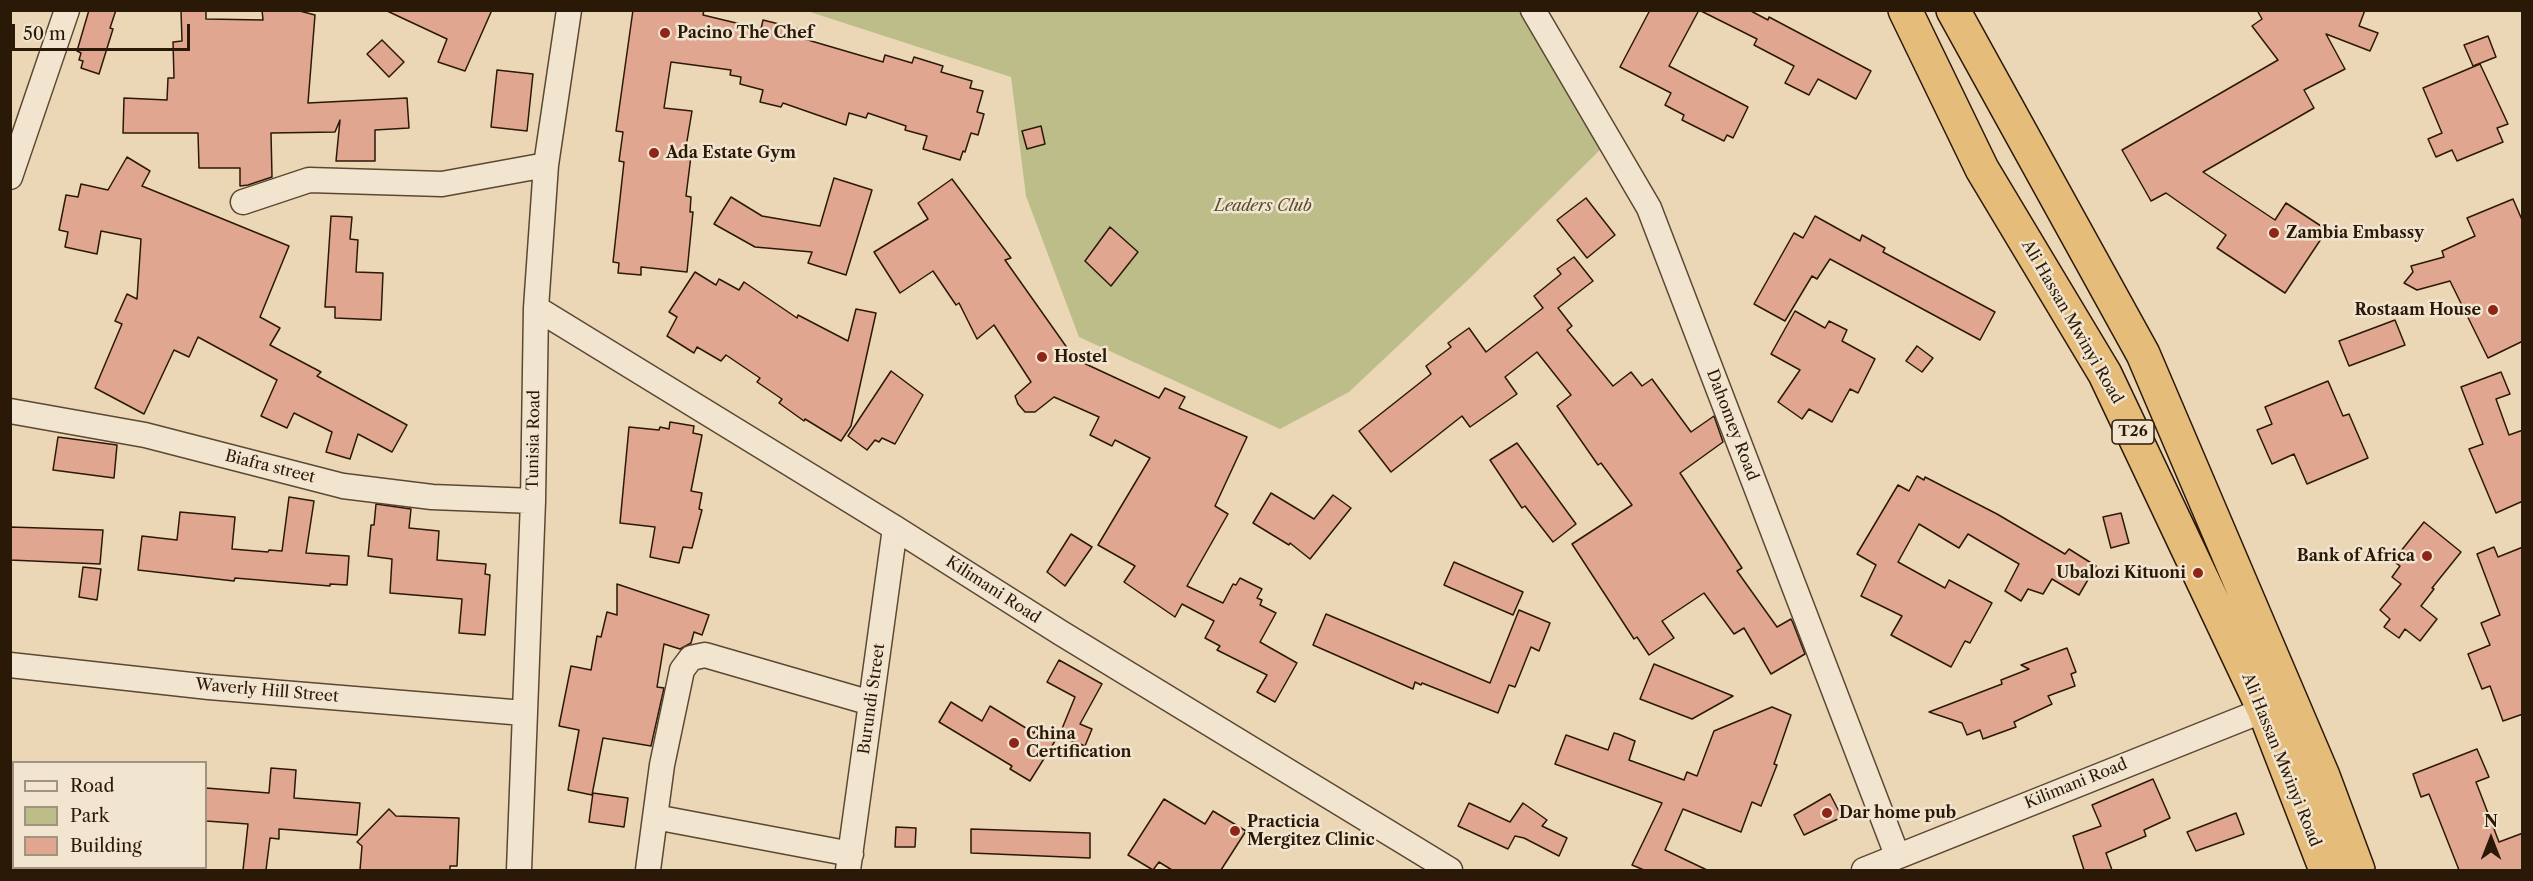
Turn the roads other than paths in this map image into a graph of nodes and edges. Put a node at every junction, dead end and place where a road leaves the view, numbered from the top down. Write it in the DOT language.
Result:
graph roads {
  1 [pos="67,10"];
  2 [pos="569,10"];
  3 [pos="1533,10"];
  4 [pos="1905,10"];
  5 [pos="1953,10"];
  6 [pos="546,165"];
  7 [pos="10,177"];
  8 [pos="243,202"];
  9 [pos="536,308"];
  10 [pos="10,411"];
  11 [pos="533,501"];
  12 [pos="895,528"];
  13 [pos="10,665"];
  14 [pos="871,703"];
  15 [pos="2277,705"];
  16 [pos="524,713"];
  17 [pos="655,817"];
  18 [pos="1897,855"];
  19 [pos="850,862"];
  20 [pos="519,870"];
  21 [pos="648,870"];
  22 [pos="1450,870"];
  23 [pos="1864,870"];
  24 [pos="2326,870"];
  25 [pos="2358,870"];
  1 -- 7 [label="street"];
  2 -- 6 [label="street, Tunisia Road"];
  3 -- 18 [label="street, Dahomey Road"];
  4 -- 15 [label="highway, Ali Hassan Mwinyi Road / T26"];
  5 -- 15 [label="highway, Ali Hassan Mwinyi Road / T26"];
  6 -- 8 [label="street"];
  6 -- 9 [label="street, Tunisia Road"];
  9 -- 11 [label="street, Tunisia Road"];
  9 -- 12 [label="street, Kilimani Road"];
  10 -- 11 [label="street, Biafra street"];
  11 -- 16 [label="street, Tunisia Road"];
  12 -- 14 [label="street, Burundi Street"];
  12 -- 22 [label="street, Kilimani Road"];
  13 -- 16 [label="street, Waverly Hill Street"];
  14 -- 17 [label="street"];
  14 -- 19 [label="street, Burundi Street"];
  15 -- 18 [label="street, Kilimani Road"];
  15 -- 24 [label="highway, Ali Hassan Mwinyi Road / T26"];
  15 -- 25 [label="highway, Ali Hassan Mwinyi Road / T26"];
  16 -- 20 [label="street, Tunisia Road"];
  17 -- 19 [label="street"];
  17 -- 21 [label="street"];
  18 -- 23 [label="street, Kilimani Road"];
}
